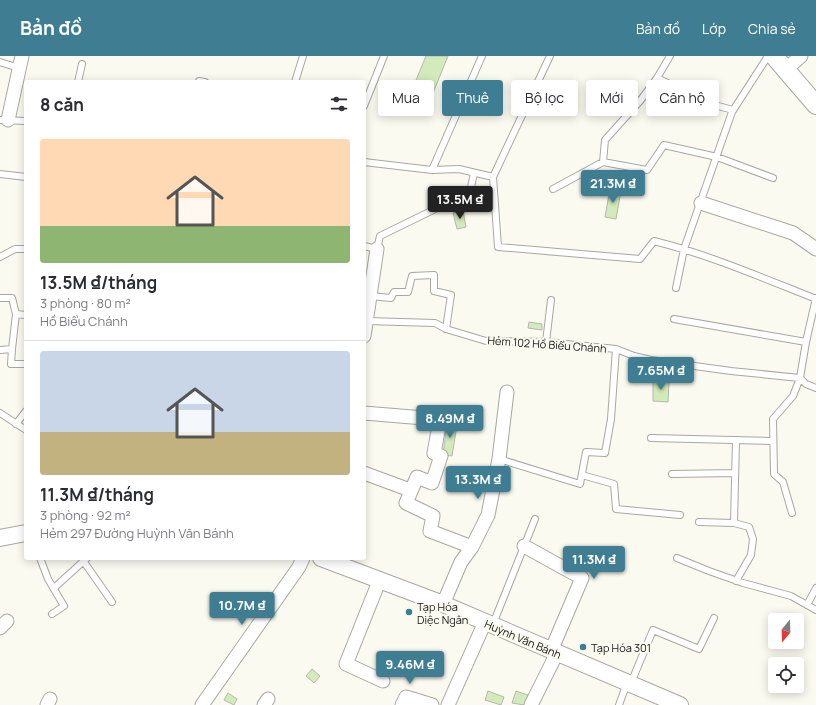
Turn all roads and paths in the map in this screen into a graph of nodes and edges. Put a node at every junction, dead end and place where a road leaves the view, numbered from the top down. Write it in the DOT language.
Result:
graph roads {
  1 [pos="303,56"];
  2 [pos="384,56"];
  3 [pos="482,56"];
  4 [pos="550,56"];
  5 [pos="670,56"];
  6 [pos="768,56"];
  7 [pos="801,56"];
  8 [pos="0,62"];
  9 [pos="20,62"];
  10 [pos="780,63"];
  11 [pos="82,64"];
  12 [pos="657,78"];
  13 [pos="78,80"];
  14 [pos="296,80"];
  15 [pos="661,80"];
  16 [pos="366,101"];
  17 [pos="816,105"];
  18 [pos="719,107"];
  19 [pos="733,110"];
  20 [pos="4,120"];
  21 [pos="24,121"];
  22 [pos="717,157"];
  23 [pos="366,162"];
  24 [pos="603,162"];
  25 [pos="432,170"];
  26 [pos="474,172"];
  27 [pos="0,174"];
  28 [pos="24,176"];
  29 [pos="493,177"];
  30 [pos="773,178"];
  31 [pos="553,189"];
  32 [pos="701,203"];
  33 [pos="366,246"];
  34 [pos="24,249"];
  35 [pos="377,249"];
  36 [pos="684,249"];
  37 [pos="816,249"];
  38 [pos="0,257"];
  39 [pos="676,288"];
  40 [pos="370,296"];
  41 [pos="0,298"];
  42 [pos="816,299"];
  43 [pos="551,300"];
  44 [pos="16,314"];
  45 [pos="24,315"];
  46 [pos="674,319"];
  47 [pos="366,322"];
  48 [pos="446,329"];
  49 [pos="546,342"];
  50 [pos="806,342"];
  51 [pos="12,349"];
  52 [pos="616,349"];
  53 [pos="0,350"];
  54 [pos="24,364"];
  55 [pos="800,378"];
  56 [pos="816,388"];
  57 [pos="507,392"];
  58 [pos="0,413"];
  59 [pos="24,413"];
  60 [pos="366,413"];
  61 [pos="440,420"];
  62 [pos="460,421"];
  63 [pos="16,424"];
  64 [pos="24,429"];
  65 [pos="651,438"];
  66 [pos="736,440"];
  67 [pos="773,441"];
  68 [pos="499,459"];
  69 [pos="735,473"];
  70 [pos="366,474"];
  71 [pos="672,474"];
  72 [pos="582,475"];
  73 [pos="410,490"];
  74 [pos="792,513"];
  75 [pos="680,515"];
  76 [pos="535,519"];
  77 [pos="699,522"];
  78 [pos="734,523"];
  79 [pos="24,533"];
  80 [pos="0,538"];
  81 [pos="524,546"];
  82 [pos="472,547"];
  83 [pos="677,558"];
  84 [pos="41,560"];
  85 [pos="85,560"];
  86 [pos="302,560"];
  87 [pos="327,560"];
  88 [pos="380,579"];
  89 [pos="736,581"];
  90 [pos="54,588"];
  91 [pos="816,588"];
  92 [pos="112,602"];
  93 [pos="443,604"];
  94 [pos="807,604"];
  95 [pos="816,610"];
  96 [pos="52,614"];
  97 [pos="714,618"];
  98 [pos="489,624"];
  99 [pos="554,652"];
  100 [pos="383,681"];
  101 [pos="629,683"];
  102 [pos="206,704"];
  103 [pos="402,705"];
  104 [pos="432,705"];
  105 [pos="448,705"];
  106 [pos="531,705"];
  107 [pos="619,705"];
  108 [pos="680,705"];
  1 -- 14 [label="lane"];
  2 -- 16 [label="lane"];
  3 -- 25 [label="lane"];
  4 -- 29 [label="lane"];
  5 -- 12 [label="lane"];
  6 -- 19 [label="lane"];
  7 -- 10 [label="street"];
  8 -- 9 [label="lane"];
  9 -- 20 [label="street"];
  10 -- 17 [label="main road"];
  11 -- 13 [label="lane"];
  12 -- 15 [label="lane"];
  12 -- 24 [label="lane"];
  18 -- 19 [label="lane"];
  19 -- 22 [label="lane"];
  20 -- 21 [label="lane"];
  22 -- 24 [label="lane"];
  22 -- 30 [label="lane"];
  22 -- 32 [label="lane"];
  23 -- 25 [label="lane"];
  24 -- 31 [label="lane"];
  25 -- 26 [label="lane"];
  26 -- 29 [label="lane"];
  26 -- 35 [label="lane"];
  27 -- 28 [label="lane"];
  29 -- 36 [label="lane"];
  32 -- 36 [label="lane"];
  32 -- 37 [label="street"];
  33 -- 35 [label="lane"];
  34 -- 38 [label="lane"];
  35 -- 40 [label="street"];
  36 -- 39 [label="lane"];
  36 -- 42 [label="lane"];
  40 -- 47 [label="street"];
  40 -- 48 [label="lane"];
  41 -- 44 [label="lane"];
  42 -- 50 [label="lane"];
  43 -- 49 [label="lane"];
  44 -- 45 [label="lane"];
  44 -- 51 [label="lane"];
  46 -- 50 [label="lane"];
  47 -- 48 [label="lane, Hẻm 102 Hồ Biểu Chánh"];
  48 -- 49 [label="lane, Hẻm 102 Hồ Biểu Chánh"];
  49 -- 52 [label="lane, Hẻm 102 Hồ Biểu Chánh"];
  50 -- 55 [label="lane"];
  51 -- 53 [label="lane"];
  51 -- 54 [label="lane"];
  52 -- 55 [label="lane, Hẻm 102 Hồ Biểu Chánh"];
  52 -- 72 [label="lane"];
  55 -- 56 [label="lane"];
  55 -- 67 [label="lane"];
  57 -- 68 [label="street"];
  58 -- 63 [label="lane"];
  59 -- 63 [label="lane"];
  60 -- 61 [label="street"];
  61 -- 62 [label="street"];
  61 -- 73 [label="street"];
  63 -- 64 [label="lane"];
  65 -- 66 [label="lane"];
  66 -- 67 [label="lane"];
  66 -- 69 [label="lane"];
  67 -- 74 [label="lane"];
  68 -- 72 [label="lane"];
  68 -- 82 [label="street"];
  69 -- 71 [label="lane"];
  69 -- 78 [label="lane"];
  70 -- 73 [label="street"];
  72 -- 75 [label="lane"];
  73 -- 82 [label="street"];
  76 -- 81 [label="lane"];
  77 -- 78 [label="lane"];
  78 -- 89 [label="lane"];
  79 -- 80 [label="street"];
  81 -- 98 [label="lane"];
  81 -- 99 [label="street"];
  82 -- 93 [label="street"];
  83 -- 89 [label="lane"];
  84 -- 90 [label="lane"];
  85 -- 90 [label="lane"];
  85 -- 92 [label="lane"];
  86 -- 102 [label="street"];
  87 -- 88 [label="street, Huỳnh Văn Bánh"];
  88 -- 93 [label="street, Huỳnh Văn Bánh"];
  88 -- 100 [label="street"];
  89 -- 94 [label="lane"];
  90 -- 96 [label="lane"];
  91 -- 94 [label="lane"];
  93 -- 98 [label="street, Huỳnh Văn Bánh"];
  94 -- 95 [label="lane"];
  97 -- 101 [label="lane"];
  98 -- 99 [label="street, Huỳnh Văn Bánh"];
  98 -- 105 [label="street"];
  99 -- 101 [label="street, Huỳnh Văn Bánh"];
  99 -- 106 [label="street"];
  101 -- 107 [label="lane"];
  101 -- 108 [label="street, Huỳnh Văn Bánh"];
  103 -- 104 [label="street"];
}
